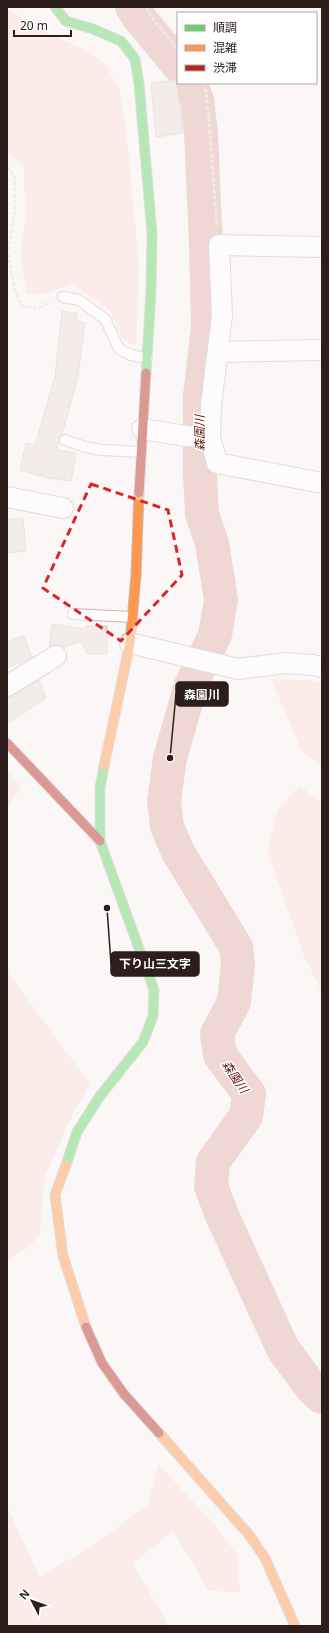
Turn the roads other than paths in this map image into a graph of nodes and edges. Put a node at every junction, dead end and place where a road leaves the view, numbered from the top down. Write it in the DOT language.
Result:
graph roads {
  1 [pos="55,7"];
  2 [pos="322,247"];
  3 [pos="63,297"];
  4 [pos="322,350"];
  5 [pos="218,352"];
  6 [pos="147,358"];
  7 [pos="142,429"];
  8 [pos="210,437"];
  9 [pos="65,440"];
  10 [pos="141,452"];
  11 [pos="322,483"];
  12 [pos="7,497"];
  13 [pos="63,508"];
  14 [pos="73,614"];
  15 [pos="132,617"];
  16 [pos="130,642"];
  17 [pos="56,656"];
  18 [pos="322,667"];
  19 [pos="7,686"];
  20 [pos="7,744"];
  21 [pos="100,842"];
  22 [pos="295,1626"];
  1 -- 6 [label="street"];
  2 -- 5 [label="street"];
  3 -- 6 [label="lane"];
  4 -- 5 [label="street"];
  5 -- 8 [label="street"];
  6 -- 7 [label="street"];
  7 -- 8 [label="street"];
  7 -- 10 [label="street"];
  8 -- 11 [label="street"];
  9 -- 10 [label="lane"];
  10 -- 15 [label="street"];
  12 -- 13 [label="street"];
  14 -- 15 [label="lane"];
  15 -- 16 [label="street"];
  16 -- 18 [label="street"];
  16 -- 21 [label="street"];
  17 -- 19 [label="street"];
  20 -- 21 [label="street"];
  21 -- 22 [label="street"];
}
